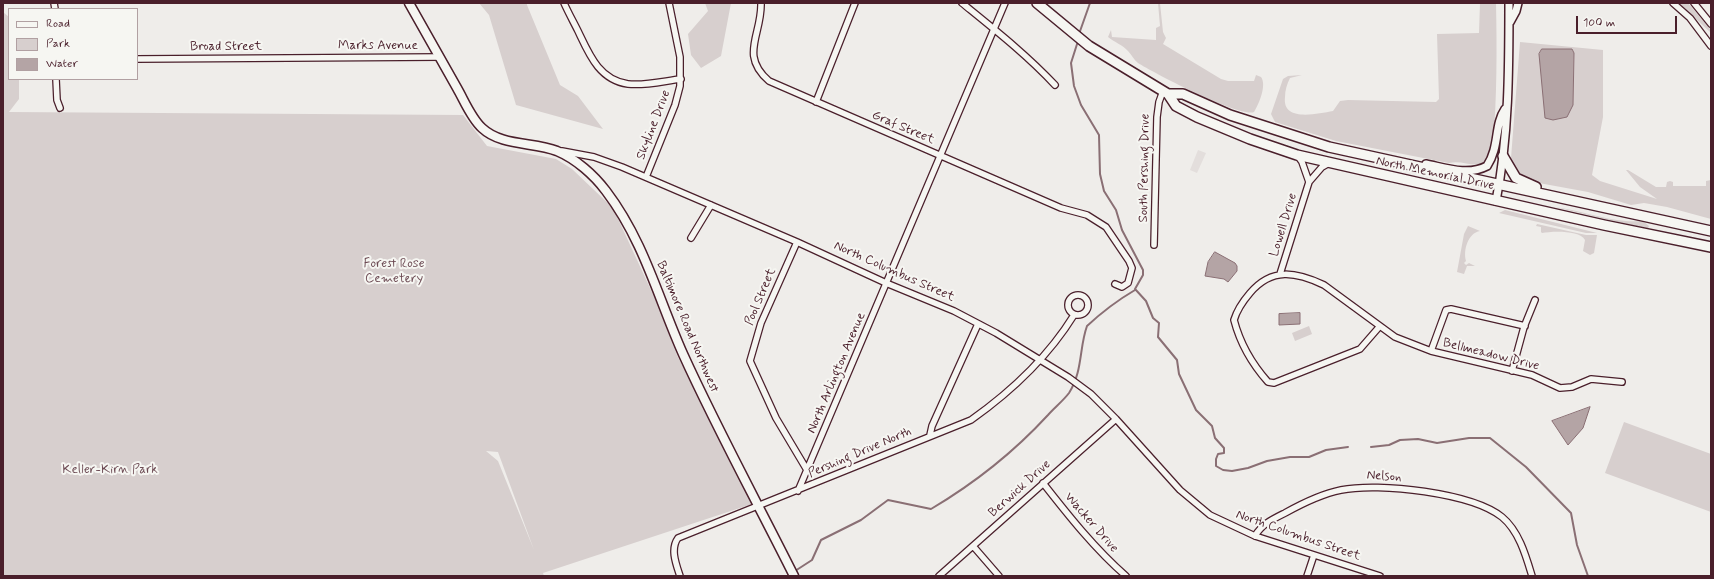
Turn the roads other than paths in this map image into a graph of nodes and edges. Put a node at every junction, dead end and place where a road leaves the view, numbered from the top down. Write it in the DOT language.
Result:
graph roads {
  1 [pos="410,3"];
  2 [pos="564,3"];
  3 [pos="669,3"];
  4 [pos="762,3"];
  5 [pos="855,3"];
  6 [pos="962,3"];
  7 [pos="1005,3"];
  8 [pos="1037,3"];
  9 [pos="1509,3"];
  10 [pos="1518,3"];
  11 [pos="1673,3"];
  12 [pos="1694,3"];
  13 [pos="1509,24"];
  14 [pos="1711,24"];
  15 [pos="994,29"];
  16 [pos="1711,46"];
  17 [pos="440,56"];
  18 [pos="316,57"];
  19 [pos="138,59"];
  20 [pos="681,79"];
  21 [pos="56,80"];
  22 [pos="1055,85"];
  23 [pos="1165,93"];
  24 [pos="816,102"];
  25 [pos="1506,107"];
  26 [pos="60,108"];
  27 [pos="556,150"];
  28 [pos="1297,155"];
  29 [pos="940,156"];
  30 [pos="1503,156"];
  31 [pos="1391,161"];
  32 [pos="1329,164"];
  33 [pos="646,177"];
  34 [pos="1308,182"];
  35 [pos="1499,185"];
  36 [pos="1496,201"];
  37 [pos="1580,202"];
  38 [pos="711,205"];
  39 [pos="1711,231"];
  40 [pos="691,238"];
  41 [pos="797,242"];
  42 [pos="1154,245"];
  43 [pos="1711,248"];
  44 [pos="1280,274"];
  45 [pos="886,284"];
  46 [pos="1115,284"];
  47 [pos="1534,300"];
  48 [pos="1074,315"];
  49 [pos="978,324"];
  50 [pos="1380,326"];
  51 [pos="1525,326"];
  52 [pos="1431,351"];
  53 [pos="1040,360"];
  54 [pos="1512,371"];
  55 [pos="1622,382"];
  56 [pos="1116,419"];
  57 [pos="930,435"];
  58 [pos="806,470"];
  59 [pos="1043,483"];
  60 [pos="798,491"];
  61 [pos="759,506"];
  62 [pos="1255,536"];
  63 [pos="973,546"];
  64 [pos="1314,555"];
  65 [pos="792,572"];
  66 [pos="680,576"];
  67 [pos="939,576"];
  68 [pos="999,576"];
  69 [pos="1126,576"];
  70 [pos="1307,576"];
  71 [pos="1380,576"];
  72 [pos="1532,576"];
  1 -- 17 [label="main road, North Columbus Street"];
  2 -- 20 [label="street, Skyline Drive"];
  3 -- 20 [label="street, Skyline Drive"];
  4 -- 24 [label="street, Graf Street"];
  5 -- 24 [label="street"];
  6 -- 15 [label="street"];
  7 -- 15 [label="street, North Arlington Avenue"];
  8 -- 23 [label="main road, North Memorial Drive"];
  9 -- 13 [label="street"];
  10 -- 13 [label="street"];
  11 -- 16 [label="street"];
  12 -- 14 [label="street"];
  13 -- 25 [label="street"];
  15 -- 22 [label="street"];
  15 -- 29 [label="street, North Arlington Avenue"];
  17 -- 18 [label="street, Marks Avenue"];
  17 -- 27 [label="main road, North Columbus Street"];
  18 -- 19 [label="street, Broad Street"];
  20 -- 33 [label="street, Skyline Drive"];
  21 -- 26 [label="street"];
  23 -- 28 [label="main road, North Memorial Drive"];
  23 -- 31 [label="main road, North Memorial Drive"];
  23 -- 42 [label="street, South Pershing Drive"];
  24 -- 29 [label="street, Graf Street"];
  25 -- 30 [label="street"];
  25 -- 31 [label="street"];
  27 -- 33 [label="street, North Columbus Street"];
  27 -- 61 [label="main road, Baltimore Road Northwest"];
  28 -- 32 [label="main road, North Memorial Drive"];
  28 -- 34 [label="street, Lowell Drive"];
  29 -- 45 [label="street, North Arlington Avenue"];
  29 -- 46 [label="street, Graf Street"];
  30 -- 35 [label="street"];
  30 -- 37 [label="main road, North Memorial Drive"];
  31 -- 35 [label="main road, North Memorial Drive"];
  32 -- 34 [label="street, Lowell Drive"];
  32 -- 36 [label="main road, North Memorial Drive"];
  33 -- 38 [label="street, North Columbus Street"];
  34 -- 44 [label="street, Lowell Drive"];
  35 -- 36 [label="street"];
  35 -- 37 [label="main road, North Memorial Drive"];
  36 -- 43 [label="main road, North Memorial Drive"];
  37 -- 39 [label="main road, North Memorial Drive"];
  38 -- 40 [label="street"];
  38 -- 41 [label="street, North Columbus Street"];
  41 -- 45 [label="street, North Columbus Street"];
  41 -- 58 [label="street, Pool Street"];
  44 -- 50 [label="street, Bellmeadow Drive"];
  44 -- 50 [label="street"];
  45 -- 49 [label="street, North Columbus Street"];
  45 -- 58 [label="street, North Arlington Avenue"];
  47 -- 51 [label="street"];
  48 -- 53 [label="street, Pershing Drive North"];
  49 -- 53 [label="street, North Columbus Street"];
  49 -- 57 [label="street"];
  50 -- 52 [label="street, Bellmeadow Drive"];
  51 -- 52 [label="street"];
  51 -- 54 [label="street"];
  52 -- 54 [label="street, Bellmeadow Drive"];
  53 -- 56 [label="street, North Columbus Street"];
  53 -- 57 [label="street, Pershing Drive North"];
  54 -- 55 [label="street, Bellmeadow Drive"];
  56 -- 59 [label="street, Berwick Drive"];
  56 -- 62 [label="street, North Columbus Street"];
  57 -- 60 [label="street, Pershing Drive North"];
  58 -- 60 [label="street, North Arlington Avenue"];
  59 -- 63 [label="street, Berwick Drive"];
  59 -- 69 [label="street, Wacker Drive"];
  60 -- 61 [label="street, Pershing Drive North"];
  61 -- 65 [label="main road, Baltimore Road Northwest"];
  61 -- 66 [label="street, Pershing Drive North"];
  62 -- 64 [label="street, North Columbus Street"];
  62 -- 72 [label="street, Nelson"];
  63 -- 67 [label="street, Berwick Drive"];
  63 -- 68 [label="street"];
  64 -- 70 [label="street"];
  64 -- 71 [label="street, North Columbus Street"];
}
